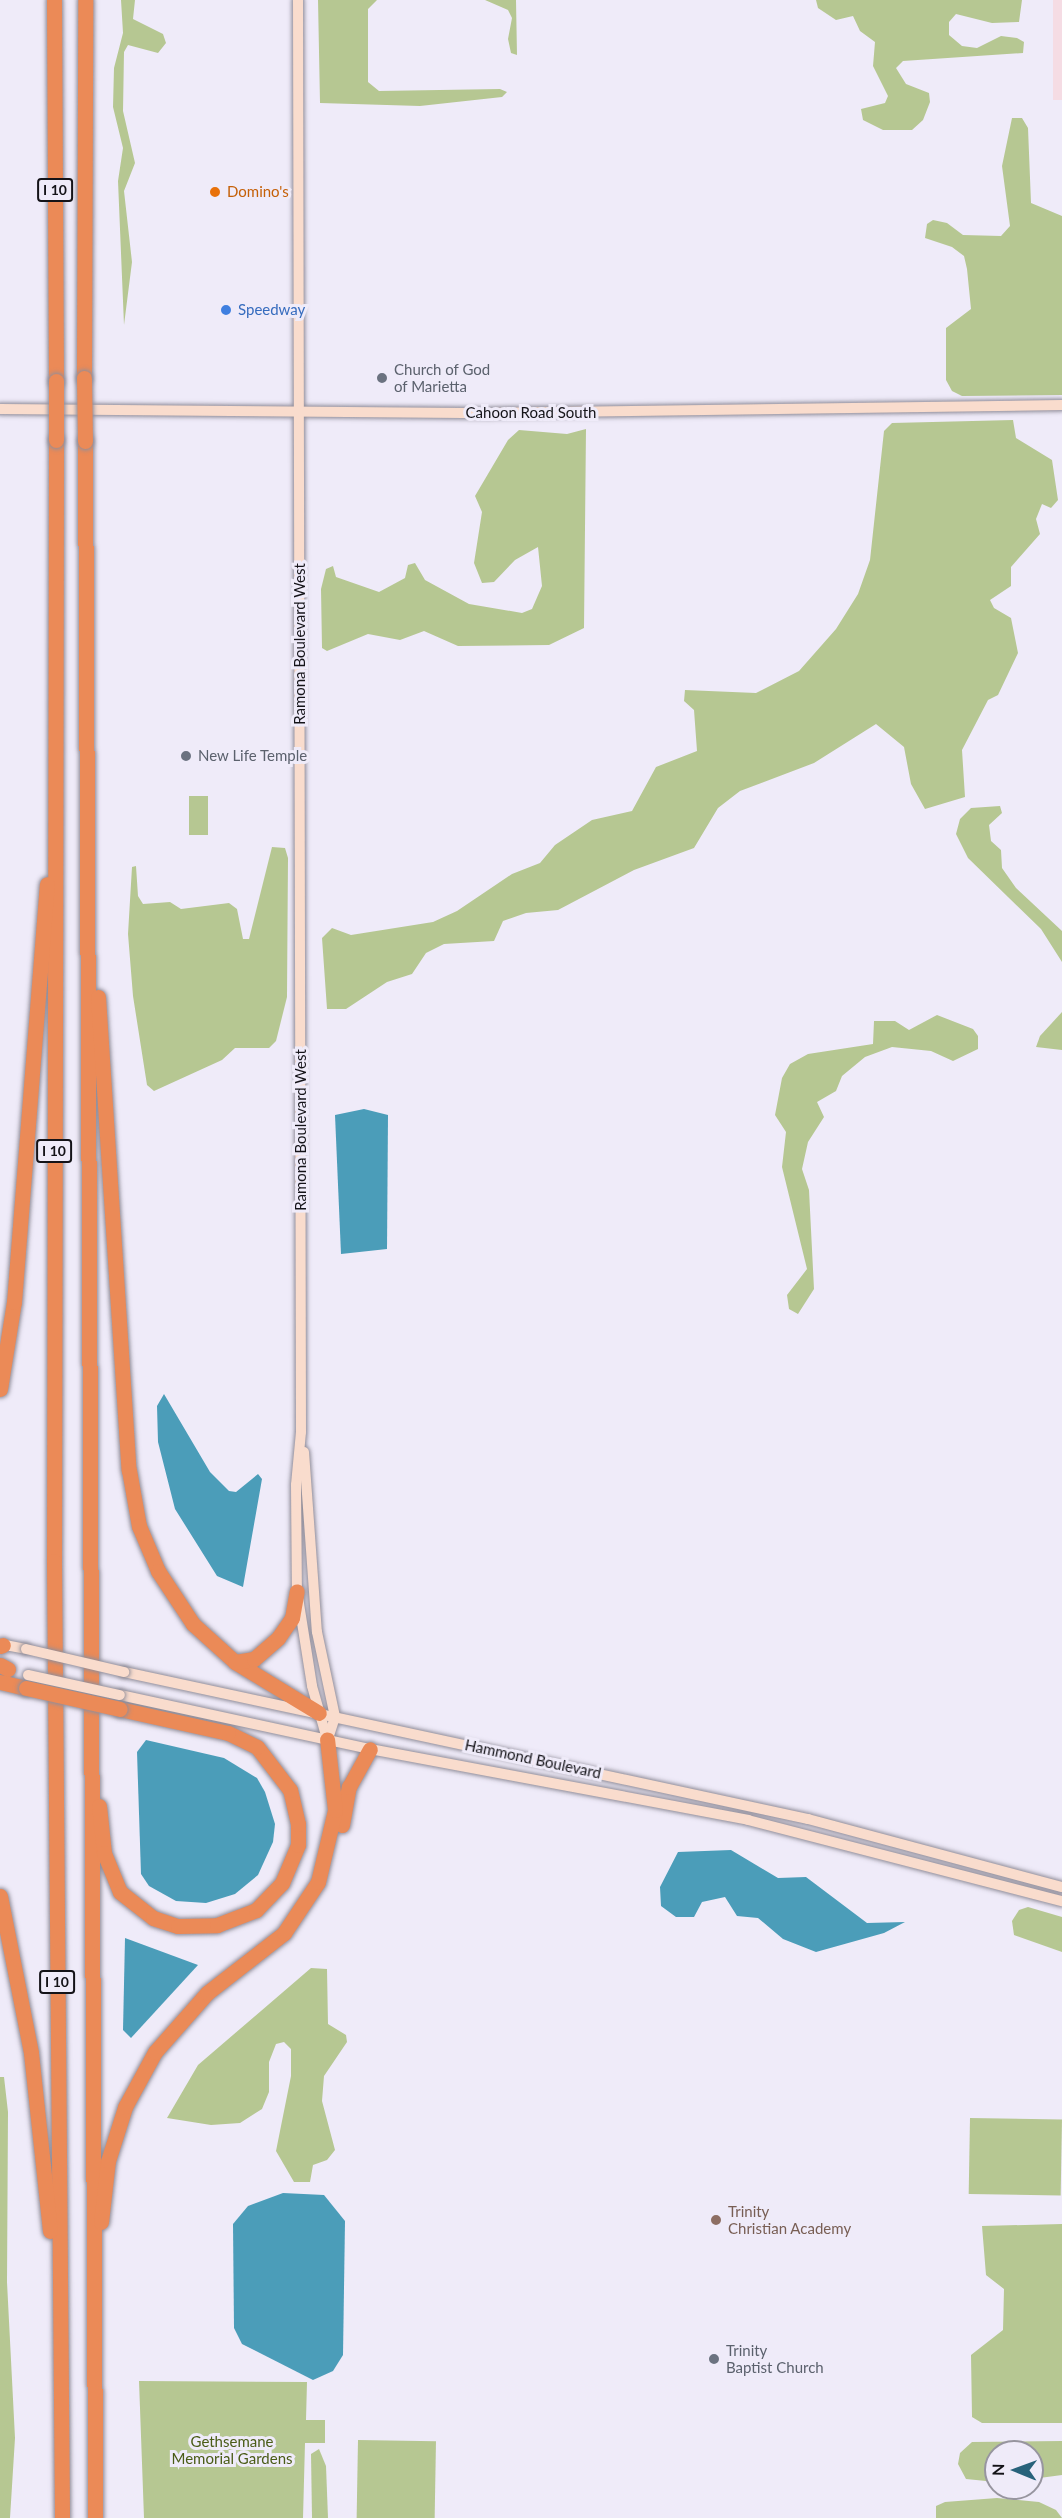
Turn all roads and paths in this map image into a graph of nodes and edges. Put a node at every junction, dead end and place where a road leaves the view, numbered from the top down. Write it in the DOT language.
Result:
graph roads {
  1 [pos="54,0"];
  2 [pos="85,0"];
  3 [pos="298,0"];
  4 [pos="1062,405"];
  5 [pos="0,409"];
  6 [pos="298,410"];
  7 [pos="53,849"];
  8 [pos="88,863"];
  9 [pos="0,1389"];
  10 [pos="301,1432"];
  11 [pos="297,1591"];
  12 [pos="1,1645"];
  13 [pos="235,1662"];
  14 [pos="2,1671"];
  15 [pos="120,1702"];
  16 [pos="319,1713"];
  17 [pos="335,1717"];
  18 [pos="90,1734"];
  19 [pos="327,1739"];
  20 [pos="370,1749"];
  21 [pos="318,1882"];
  22 [pos="1062,1887"];
  23 [pos="0,1896"];
  24 [pos="1062,1901"];
  25 [pos="58,2310"];
  26 [pos="92,2332"];
  27 [pos="62,2518"];
  28 [pos="95,2518"];
  1 -- 7 [label="highway, I 10, bridge"];
  2 -- 8 [label="highway, I 10, bridge"];
  3 -- 6 [label="street, Ramona Boulevard West"];
  4 -- 6 [label="street, Cahoon Road South"];
  5 -- 6 [label="street, Cahoon Road South"];
  6 -- 10 [label="street, Ramona Boulevard West"];
  7 -- 9 [label="highway"];
  7 -- 25 [label="highway, I 10"];
  8 -- 13 [label="highway"];
  8 -- 18 [label="highway, I 10"];
  10 -- 11 [label="street, Ramona Boulevard West"];
  10 -- 17 [label="street, Ramona Boulevard West"];
  11 -- 13 [label="highway"];
  11 -- 16 [label="street, Ramona Boulevard West"];
  12 -- 16 [label="street, Hammond Boulevard, bridge"];
  13 -- 16 [label="highway"];
  14 -- 15 [label="highway, bridge"];
  15 -- 18 [label="highway"];
  15 -- 19 [label="street, Hammond Boulevard"];
  16 -- 17 [label="street, Hammond Boulevard"];
  16 -- 19 [label="street, Ramona Boulevard West"];
  17 -- 19 [label="street"];
  17 -- 22 [label="street, Hammond Boulevard"];
  18 -- 26 [label="highway, I 10"];
  19 -- 20 [label="street, Hammond Boulevard"];
  19 -- 21 [label="highway"];
  20 -- 21 [label="highway"];
  20 -- 24 [label="street, Hammond Boulevard"];
  21 -- 26 [label="highway"];
  23 -- 25 [label="highway"];
  25 -- 27 [label="highway, I 10"];
  26 -- 28 [label="highway, I 10"];
}
